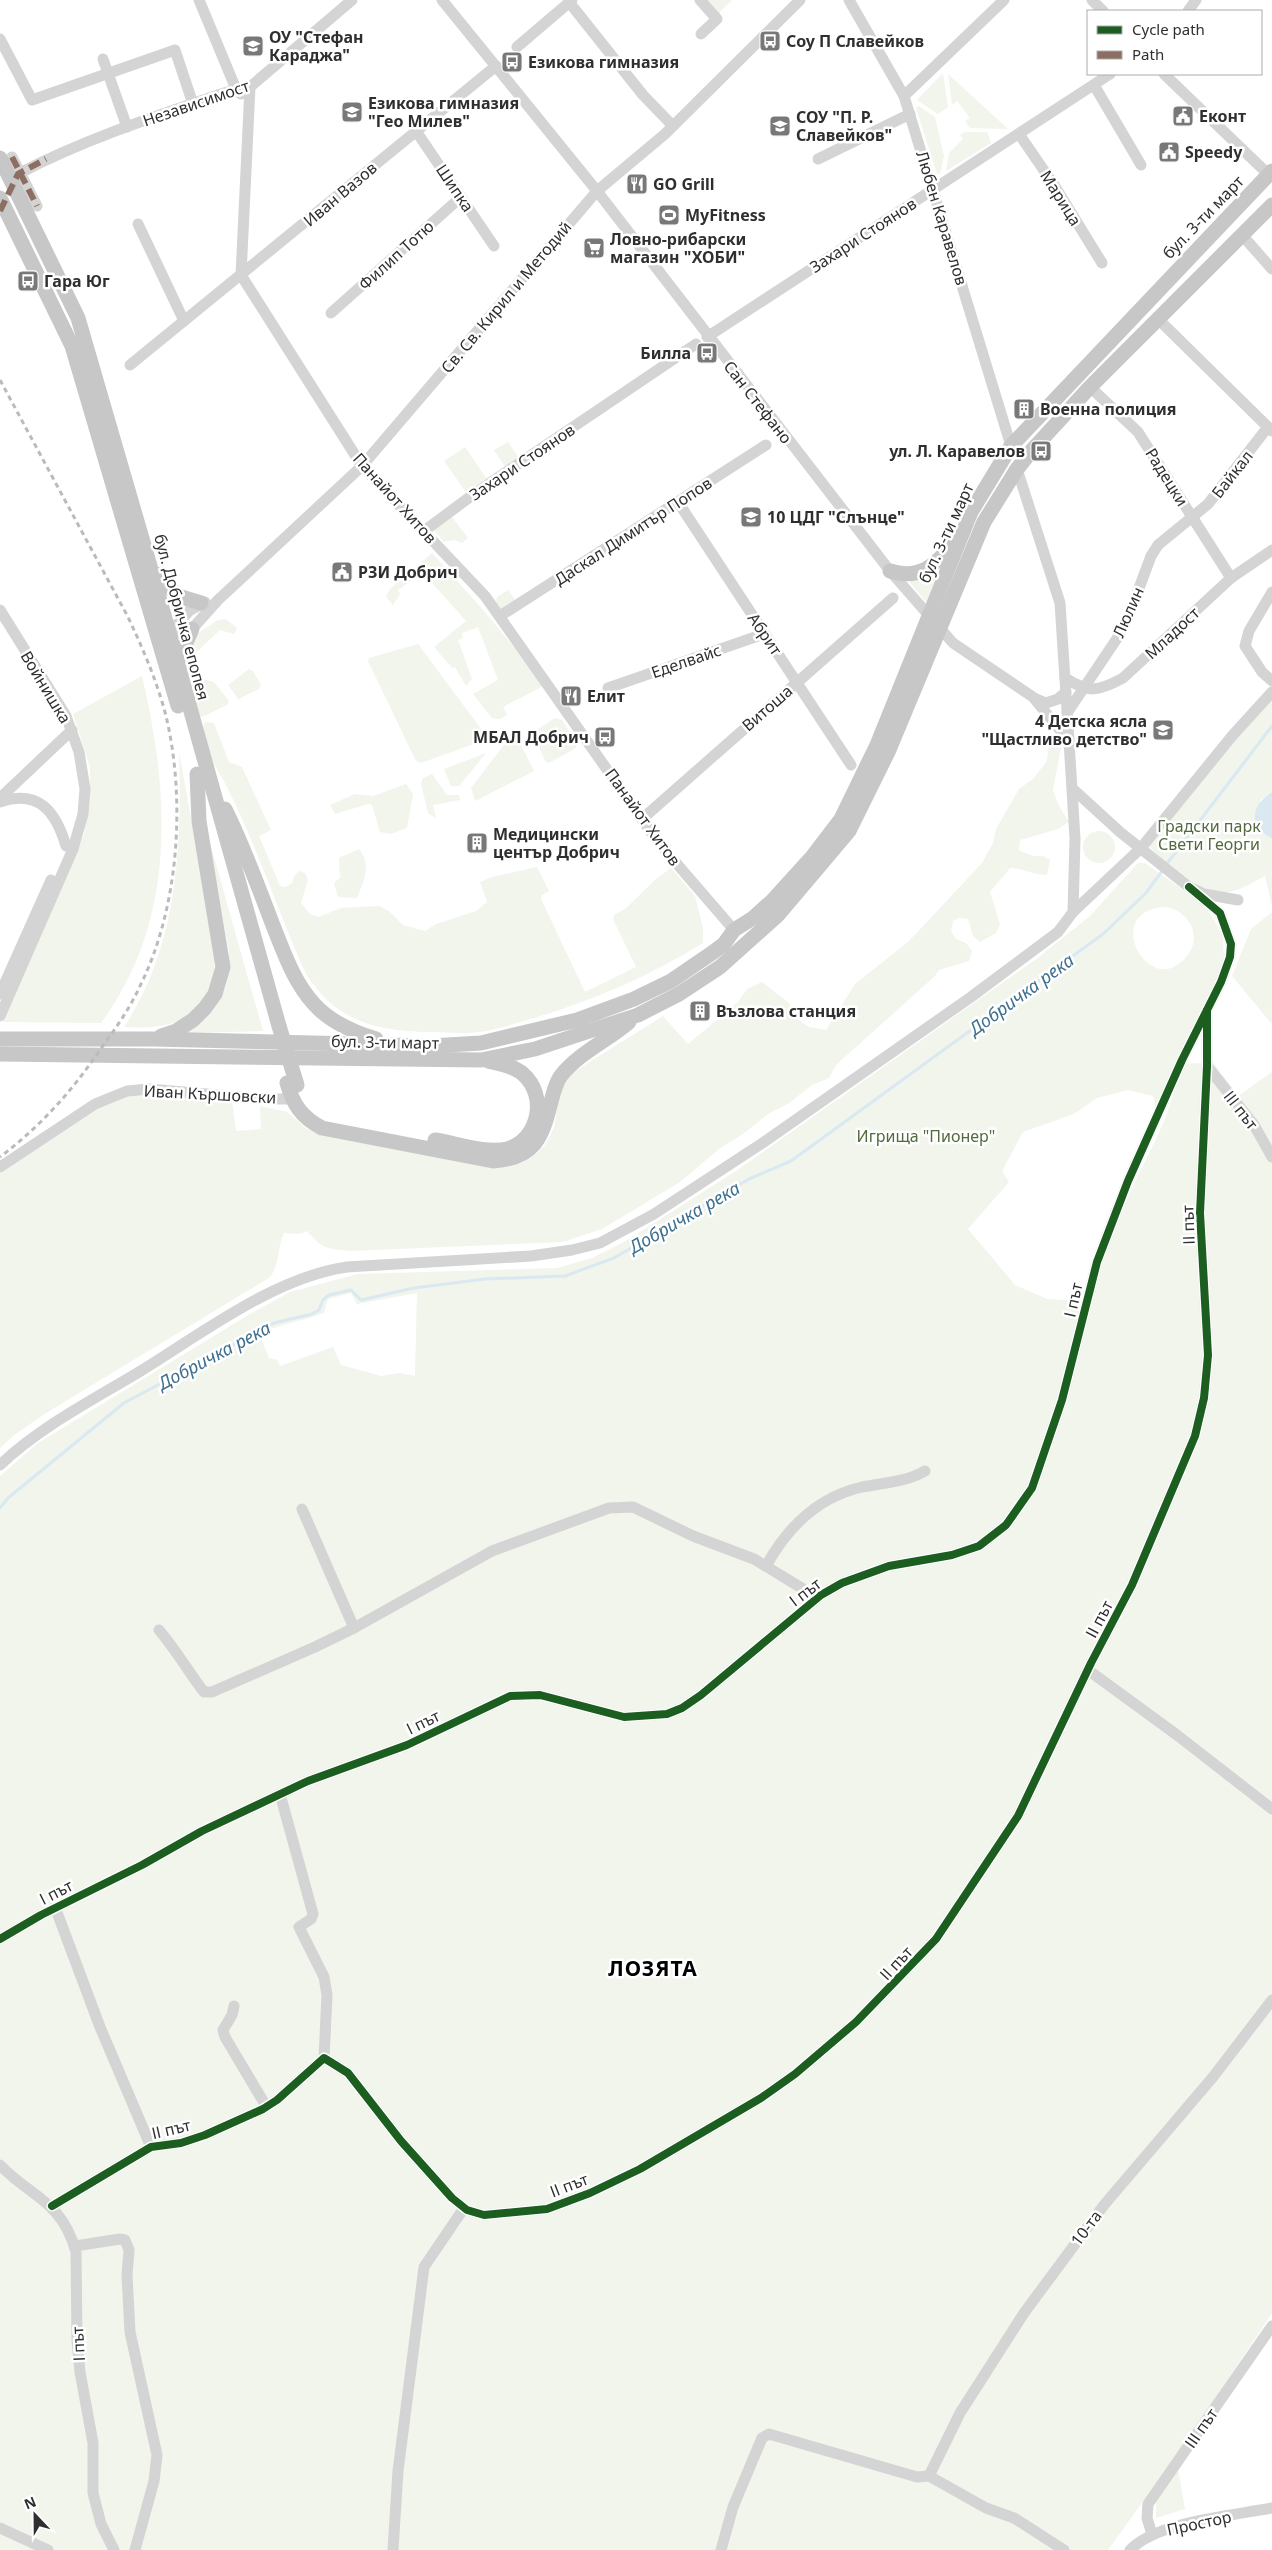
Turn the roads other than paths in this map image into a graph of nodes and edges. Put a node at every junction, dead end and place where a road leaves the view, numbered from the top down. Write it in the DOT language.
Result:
graph roads {
  1 [pos="199,0"];
  2 [pos="352,0"];
  3 [pos="442,0"];
  4 [pos="700,0"];
  5 [pos="800,0"];
  6 [pos="849,0"];
  7 [pos="1004,0"];
  8 [pos="1092,0"];
  9 [pos="571,1"];
  10 [pos="1102,10"];
  11 [pos="702,34"];
  12 [pos="0,39"];
  13 [pos="517,47"];
  14 [pos="103,59"];
  15 [pos="496,66"];
  16 [pos="108,73"];
  17 [pos="1109,75"];
  18 [pos="1165,75"];
  19 [pos="1094,85"];
  20 [pos="250,87"];
  21 [pos="236,89"];
  22 [pos="904,96"];
  23 [pos="193,104"];
  24 [pos="249,110"];
  25 [pos="910,114"];
  26 [pos="673,126"];
  27 [pos="127,127"];
  28 [pos="416,131"];
  29 [pos="1019,134"];
  30 [pos="6,157"];
  31 [pos="818,159"];
  32 [pos="1141,165"];
  33 [pos="1270,173"];
  34 [pos="19,174"];
  35 [pos="934,189"];
  36 [pos="597,191"];
  37 [pos="1272,196"];
  38 [pos="0,198"];
  39 [pos="461,198"];
  40 [pos="1272,205"];
  41 [pos="37,206"];
  42 [pos="138,224"];
  43 [pos="1242,234"];
  44 [pos="494,246"];
  45 [pos="1102,263"];
  46 [pos="1272,269"];
  47 [pos="241,276"];
  48 [pos="331,313"];
  49 [pos="1157,318"];
  50 [pos="184,321"];
  51 [pos="708,337"];
  52 [pos="696,344"];
  53 [pos="130,365"];
  54 [pos="1090,386"];
  55 [pos="1270,429"];
  56 [pos="766,445"];
  57 [pos="1011,446"];
  58 [pos="362,466"];
  59 [pos="1018,469"];
  60 [pos="678,502"];
  61 [pos="1192,517"];
  62 [pos="424,532"];
  63 [pos="962,534"];
  64 [pos="1272,550"];
  65 [pos="151,568"];
  66 [pos="890,571"];
  67 [pos="1231,578"];
  68 [pos="1272,592"];
  69 [pos="892,598"];
  70 [pos="218,600"];
  71 [pos="201,603"];
  72 [pos="0,610"];
  73 [pos="928,615"];
  74 [pos="500,616"];
  75 [pos="192,629"];
  76 [pos="941,629"];
  77 [pos="764,634"];
  78 [pos="162,635"];
  79 [pos="177,663"];
  80 [pos="1065,678"];
  81 [pos="1272,681"];
  82 [pos="797,682"];
  83 [pos="608,688"];
  84 [pos="1083,689"];
  85 [pos="1066,692"];
  86 [pos="1272,692"];
  87 [pos="1033,697"];
  88 [pos="1067,713"];
  89 [pos="72,730"];
  90 [pos="1069,741"];
  91 [pos="851,765"];
  92 [pos="82,769"];
  93 [pos="202,772"];
  94 [pos="1073,789"];
  95 [pos="0,798"];
  96 [pos="0,802"];
  97 [pos="642,819"];
  98 [pos="66,846"];
  99 [pos="1145,851"];
  100 [pos="1189,887"];
  101 [pos="1238,900"];
  102 [pos="1073,912"];
  103 [pos="735,931"];
  104 [pos="745,944"];
  105 [pos="0,994"];
  106 [pos="1207,1010"];
  107 [pos="638,1015"];
  108 [pos="0,1016"];
  109 [pos="0,1039"];
  110 [pos="152,1039"];
  111 [pos="399,1045"];
  112 [pos="0,1054"];
  113 [pos="481,1060"];
  114 [pos="1207,1066"];
  115 [pos="294,1091"];
  116 [pos="1272,1157"];
  117 [pos="0,1167"];
  118 [pos="0,1465"];
  119 [pos="925,1471"];
  120 [pos="302,1509"];
  121 [pos="766,1566"];
  122 [pos="818,1598"];
  123 [pos="354,1628"];
  124 [pos="159,1630"];
  125 [pos="1088,1670"];
  126 [pos="280,1794"];
  127 [pos="1272,1809"];
  128 [pos="55,1907"];
  129 [pos="0,1940"];
  130 [pos="1272,2000"];
  131 [pos="234,2006"];
  132 [pos="324,2058"];
  133 [pos="266,2106"];
  134 [pos="151,2147"];
  135 [pos="0,2165"];
  136 [pos="52,2206"];
  137 [pos="464,2208"];
  138 [pos="75,2246"];
  139 [pos="1272,2326"];
  140 [pos="928,2476"];
  141 [pos="1272,2508"];
  142 [pos="0,2528"];
  143 [pos="1152,2534"];
  144 [pos="48,2550"];
  145 [pos="114,2550"];
  146 [pos="135,2550"];
  147 [pos="395,2550"];
  148 [pos="721,2550"];
  149 [pos="1064,2550"];
  150 [pos="1130,2550"];
  1 -- 21 [label="street"];
  2 -- 20 [label="street, Независимост"];
  3 -- 15 [label="street, Сан Стефано"];
  4 -- 11 [label="street"];
  5 -- 26 [label="street, Св. Св. Кирил и Методий"];
  6 -- 22 [label="street, Любен Каравелов"];
  7 -- 22 [label="street"];
  8 -- 10 [label="street"];
  9 -- 13 [label="street"];
  9 -- 26 [label="street"];
  12 -- 16 [label="street"];
  14 -- 16 [label="street"];
  15 -- 28 [label="street, Иван Вазов"];
  15 -- 36 [label="street, Сан Стефано"];
  16 -- 23 [label="street"];
  16 -- 27 [label="street"];
  17 -- 19 [label="street, Захари Стоянов"];
  18 -- 33 [label="street"];
  19 -- 29 [label="street, Захари Стоянов"];
  19 -- 32 [label="street"];
  20 -- 21 [label="street, Независимост"];
  20 -- 24 [label="street"];
  21 -- 23 [label="street, Независимост"];
  21 -- 24 [label="street"];
  22 -- 25 [label="street, Любен Каравелов"];
  23 -- 27 [label="street, Независимост"];
  24 -- 47 [label="street"];
  25 -- 31 [label="street"];
  25 -- 35 [label="street, Любен Каравелов"];
  26 -- 36 [label="street, Св. Св. Кирил и Методий"];
  27 -- 34 [label="street, Независимост"];
  28 -- 39 [label="street, Шипка"];
  28 -- 47 [label="street, Иван Вазов"];
  29 -- 35 [label="street, Захари Стоянов"];
  29 -- 45 [label="street, Марица"];
  30 -- 34 [label="street"];
  30 -- 65 [label="main road, бул. Добричка епопея"];
  33 -- 37 [label="main road"];
  33 -- 57 [label="main road, бул. 3-ти март"];
  34 -- 41 [label="street"];
  35 -- 51 [label="street, Захари Стоянов"];
  35 -- 57 [label="street, Любен Каравелов"];
  36 -- 51 [label="street, Сан Стефано"];
  36 -- 58 [label="street, Св. Св. Кирил и Методий"];
  38 -- 78 [label="main road, бул. Добричка епопея"];
  39 -- 44 [label="street, Шипка"];
  39 -- 48 [label="street, Филип Тотю"];
  40 -- 43 [label="main road, бул. 3-ти март"];
  42 -- 50 [label="street"];
  43 -- 46 [label="street"];
  43 -- 49 [label="main road, бул. 3-ти март"];
  47 -- 50 [label="street, Иван Вазов"];
  47 -- 58 [label="street, Панайот Хитов"];
  49 -- 54 [label="main road, бул. 3-ти март"];
  49 -- 55 [label="street"];
  50 -- 53 [label="street, Иван Вазов"];
  51 -- 66 [label="street, Сан Стефано"];
  52 -- 62 [label="street, Захари Стоянов"];
  54 -- 59 [label="main road, бул. 3-ти март"];
  54 -- 61 [label="street, Радецки"];
  55 -- 61 [label="street, Байкал"];
  56 -- 60 [label="street, Даскал Димитър Попов"];
  57 -- 63 [label="main road, бул. 3-ти март"];
  58 -- 62 [label="street, Панайот Хитов"];
  58 -- 70 [label="street, Св. Св. Кирил и Методий"];
  59 -- 76 [label="main road, бул. 3-ти март"];
  59 -- 80 [label="street"];
  60 -- 74 [label="street, Даскал Димитър Попов"];
  60 -- 77 [label="street, Абрит"];
  61 -- 67 [label="street, Радецки"];
  61 -- 84 [label="street, Люлин"];
  62 -- 74 [label="street, Панайот Хитов"];
  63 -- 66 [label="main road"];
  63 -- 73 [label="main road, бул. 3-ти март"];
  64 -- 67 [label="street, Младост"];
  65 -- 71 [label="main road"];
  65 -- 78 [label="main road, бул. Добричка епопея"];
  66 -- 73 [label="street, Сан Стефано"];
  67 -- 84 [label="street, Младост"];
  68 -- 81 [label="street"];
  69 -- 82 [label="street, Витоша"];
  70 -- 71 [label="street"];
  70 -- 75 [label="street, Св. Св. Кирил и Методий"];
  71 -- 78 [label="street"];
  72 -- 89 [label="street, Войнишка"];
  73 -- 76 [label="street, Сан Стефано"];
  73 -- 103 [label="main road, бул. 3-ти март"];
  74 -- 97 [label="street, Панайот Хитов"];
  75 -- 78 [label="street"];
  75 -- 79 [label="main road"];
  76 -- 87 [label="street, Сан Стефано"];
  76 -- 104 [label="main road, бул. 3-ти март"];
  77 -- 82 [label="street, Абрит"];
  77 -- 83 [label="street, Еделвайс"];
  78 -- 79 [label="main road, бул. Добричка епопея"];
  78 -- 93 [label="main road, бул. Добричка епопея"];
  79 -- 93 [label="main road, бул. Добричка епопея"];
  80 -- 84 [label="street"];
  80 -- 85 [label="street"];
  82 -- 91 [label="street, Абрит"];
  82 -- 97 [label="street, Витоша"];
  84 -- 88 [label="street, Люлин"];
  85 -- 87 [label="street"];
  85 -- 88 [label="street"];
  86 -- 99 [label="street"];
  87 -- 90 [label="street, Сан Стефано"];
  88 -- 90 [label="street"];
  89 -- 92 [label="street, Войнишка"];
  89 -- 95 [label="street"];
  90 -- 94 [label="street"];
  92 -- 98 [label="street"];
  92 -- 108 [label="street"];
  93 -- 110 [label="main road"];
  93 -- 111 [label="main road"];
  93 -- 115 [label="main road, бул. Добричка епопея, bridge"];
  94 -- 99 [label="street"];
  94 -- 102 [label="street"];
  96 -- 98 [label="street"];
  97 -- 103 [label="street, Панайот Хитов"];
  98 -- 105 [label="street"];
  99 -- 100 [label="street"];
  99 -- 102 [label="street"];
  100 -- 101 [label="street"];
  100 -- 106 [label="street, І път"];
  102 -- 118 [label="street"];
  103 -- 104 [label="main road"];
  103 -- 111 [label="main road, бул. 3-ти март"];
  104 -- 107 [label="main road, бул. 3-ти март"];
  106 -- 114 [label="street, ІІ път"];
  106 -- 122 [label="street, І път"];
  107 -- 113 [label="main road, бул. 3-ти март"];
  107 -- 115 [label="main road"];
  109 -- 110 [label="main road, бул. 3-ти март"];
  110 -- 111 [label="main road, бул. 3-ти март"];
  112 -- 113 [label="main road, бул. 3-ти март"];
  113 -- 115 [label="main road"];
  114 -- 116 [label="street, ІІІ път"];
  114 -- 125 [label="street, ІІ път"];
  115 -- 117 [label="street, Иван Кършовски"];
  119 -- 121 [label="street"];
  120 -- 123 [label="street"];
  121 -- 122 [label="street"];
  121 -- 123 [label="street"];
  122 -- 126 [label="street, І път"];
  123 -- 124 [label="street"];
  125 -- 127 [label="street"];
  125 -- 137 [label="street, ІІ път"];
  126 -- 128 [label="street, І път"];
  126 -- 132 [label="street"];
  128 -- 129 [label="street, І път"];
  128 -- 134 [label="street"];
  130 -- 140 [label="street, 10-та"];
  131 -- 133 [label="street"];
  132 -- 133 [label="street, ІІ път"];
  132 -- 137 [label="street, ІІ път"];
  133 -- 134 [label="street, ІІ път"];
  134 -- 136 [label="street, ІІ път"];
  135 -- 136 [label="street, І път"];
  136 -- 138 [label="street, І път"];
  137 -- 147 [label="street"];
  138 -- 145 [label="street, І път"];
  138 -- 146 [label="street"];
  139 -- 143 [label="street, ІІІ път"];
  140 -- 148 [label="street"];
  140 -- 149 [label="street"];
  141 -- 143 [label="street, Простор"];
  142 -- 144 [label="street"];
  143 -- 150 [label="street, Простор"];
}
